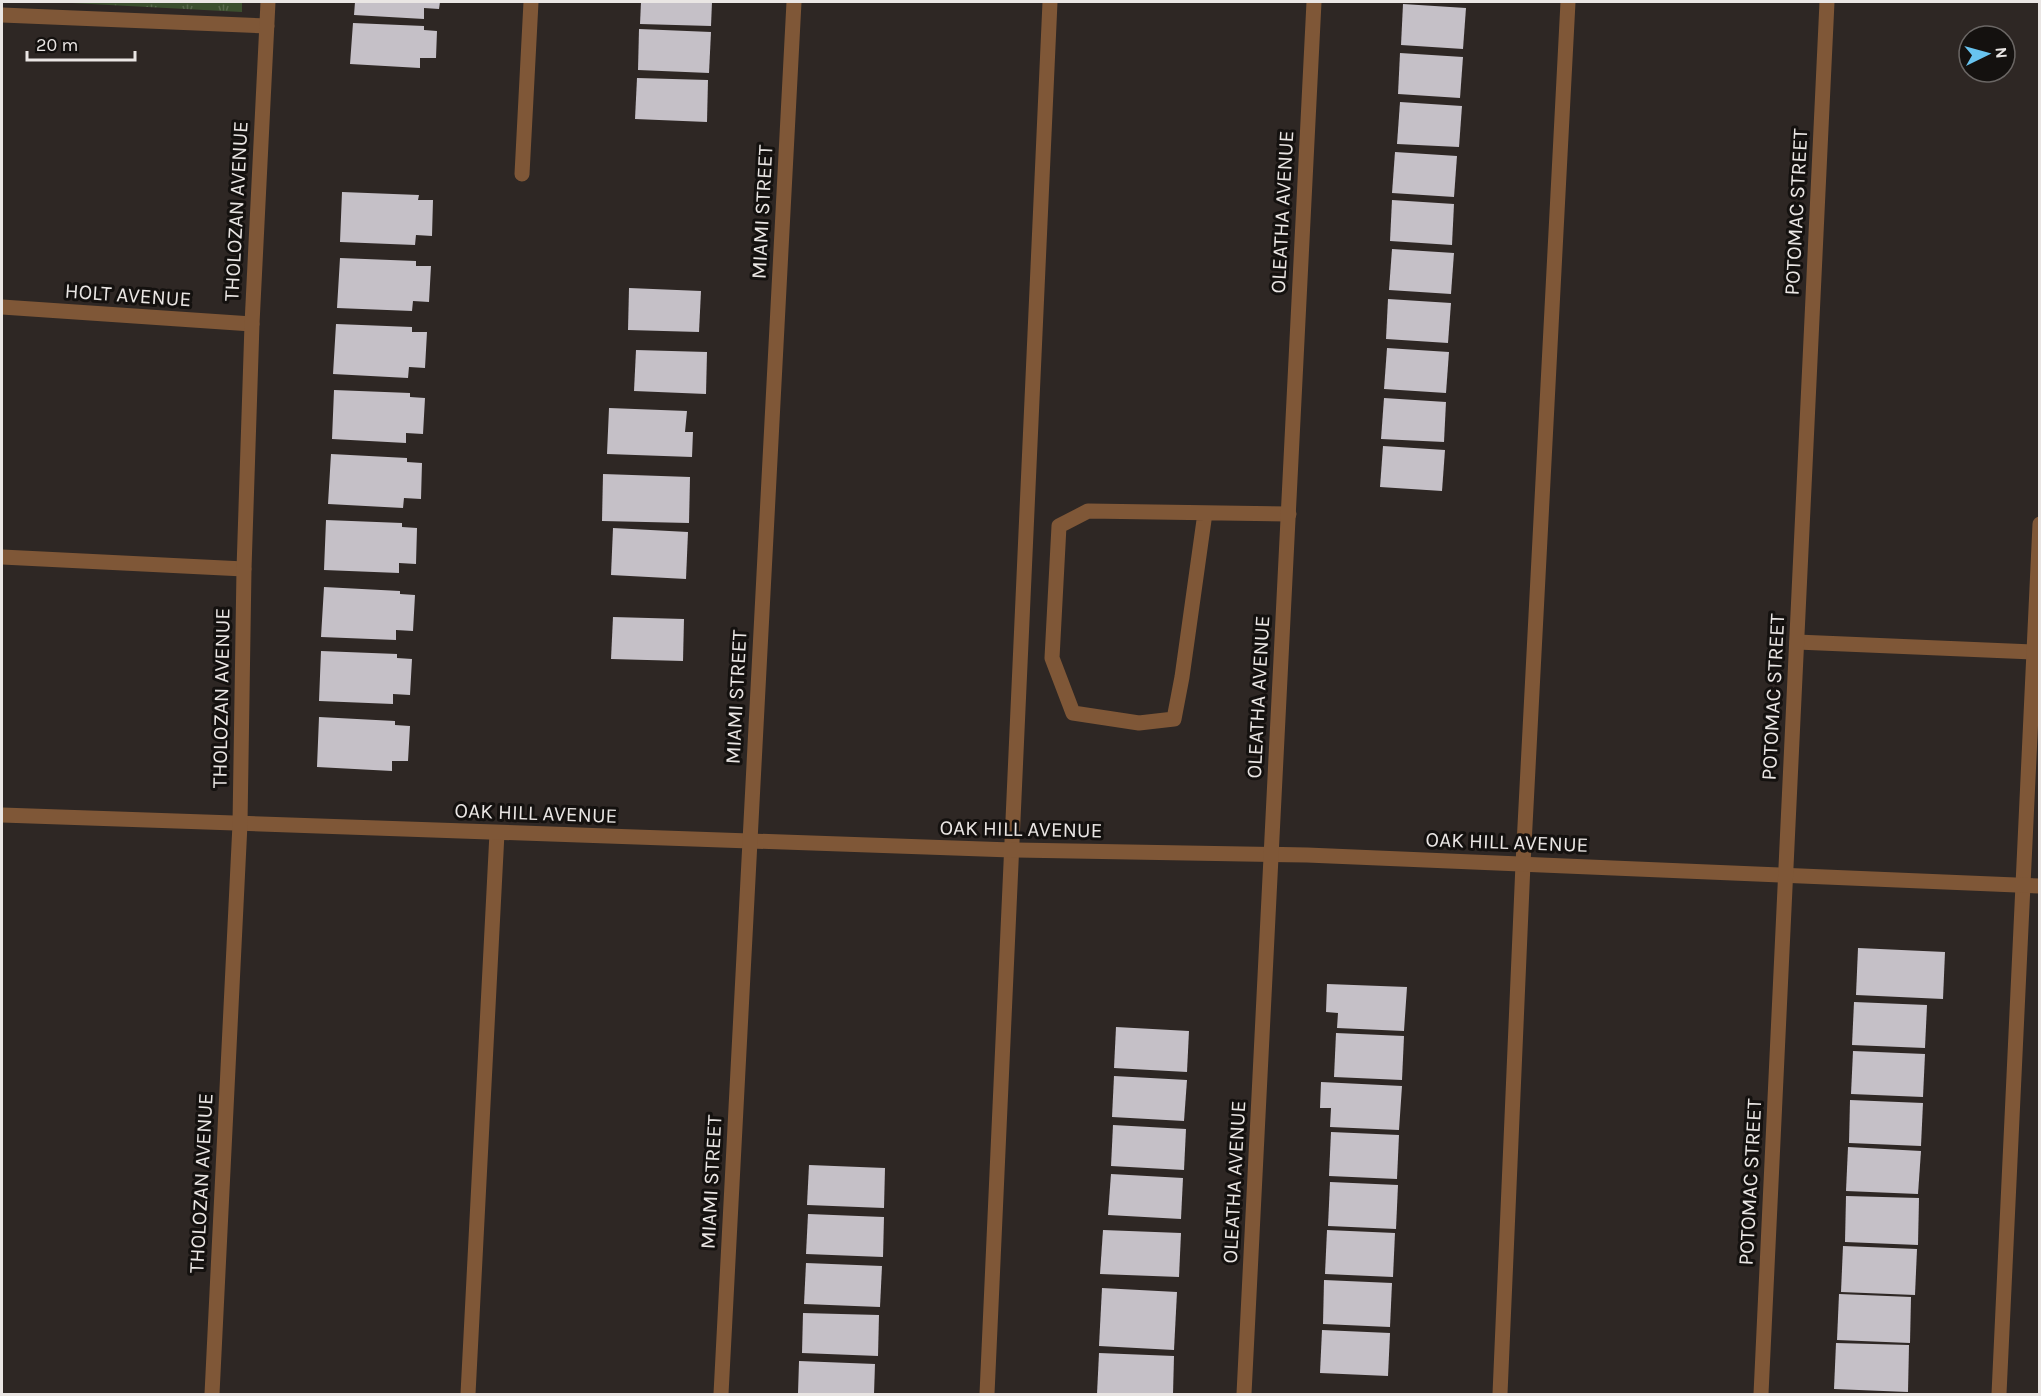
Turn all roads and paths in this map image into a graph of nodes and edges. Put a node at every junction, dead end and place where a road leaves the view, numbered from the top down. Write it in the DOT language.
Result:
graph roads {
  1 [pos="268,2"];
  2 [pos="531,2"];
  3 [pos="794,2"];
  4 [pos="1050,2"];
  5 [pos="1314,2"];
  6 [pos="1568,2"];
  7 [pos="1827,2"];
  8 [pos="2,15"];
  9 [pos="267,26"];
  10 [pos="522,174"];
  11 [pos="2,307"];
  12 [pos="252,324"];
  13 [pos="1205,513"];
  14 [pos="1289,514"];
  15 [pos="2040,524"];
  16 [pos="2,557"];
  17 [pos="244,569"];
  18 [pos="1797,642"];
  19 [pos="2033,652"];
  20 [pos="2,815"];
  21 [pos="240,824"];
  22 [pos="496,832"];
  23 [pos="749,841"];
  24 [pos="1011,850"];
  25 [pos="1272,854"];
  26 [pos="1523,864"];
  27 [pos="1787,874"];
  28 [pos="2022,886"];
  29 [pos="2040,886"];
  30 [pos="212,1395"];
  31 [pos="468,1395"];
  32 [pos="721,1395"];
  33 [pos="987,1395"];
  34 [pos="1244,1395"];
  35 [pos="1500,1395"];
  36 [pos="1761,1395"];
  37 [pos="1999,1395"];
  1 -- 9 [label="street, THOLOZAN AVENUE"];
  2 -- 10 [label="street"];
  3 -- 23 [label="street, MIAMI STREET"];
  4 -- 24 [label="street"];
  5 -- 14 [label="street, OLEATHA AVENUE"];
  6 -- 26 [label="street"];
  7 -- 18 [label="street, POTOMAC STREET"];
  8 -- 9 [label="street"];
  9 -- 12 [label="street, THOLOZAN AVENUE"];
  11 -- 12 [label="street, HOLT AVENUE"];
  12 -- 17 [label="street, THOLOZAN AVENUE"];
  13 -- 13 [label="street"];
  13 -- 14 [label="street"];
  14 -- 25 [label="street, OLEATHA AVENUE"];
  15 -- 19 [label="street"];
  16 -- 17 [label="street"];
  17 -- 21 [label="street, THOLOZAN AVENUE"];
  18 -- 19 [label="street"];
  18 -- 27 [label="street, POTOMAC STREET"];
  19 -- 28 [label="street"];
  20 -- 21 [label="street, OAK HILL AVENUE"];
  21 -- 22 [label="street, OAK HILL AVENUE"];
  21 -- 30 [label="street, THOLOZAN AVENUE"];
  22 -- 23 [label="street, OAK HILL AVENUE"];
  22 -- 31 [label="street"];
  23 -- 24 [label="street, OAK HILL AVENUE"];
  23 -- 32 [label="street, MIAMI STREET"];
  24 -- 25 [label="street, OAK HILL AVENUE"];
  24 -- 33 [label="street"];
  25 -- 26 [label="street, OAK HILL AVENUE"];
  25 -- 34 [label="street, OLEATHA AVENUE"];
  26 -- 27 [label="street, OAK HILL AVENUE"];
  26 -- 35 [label="street"];
  27 -- 28 [label="street, OAK HILL AVENUE"];
  27 -- 36 [label="street, POTOMAC STREET"];
  28 -- 29 [label="street, OAK HILL AVENUE"];
  28 -- 37 [label="street"];
}
